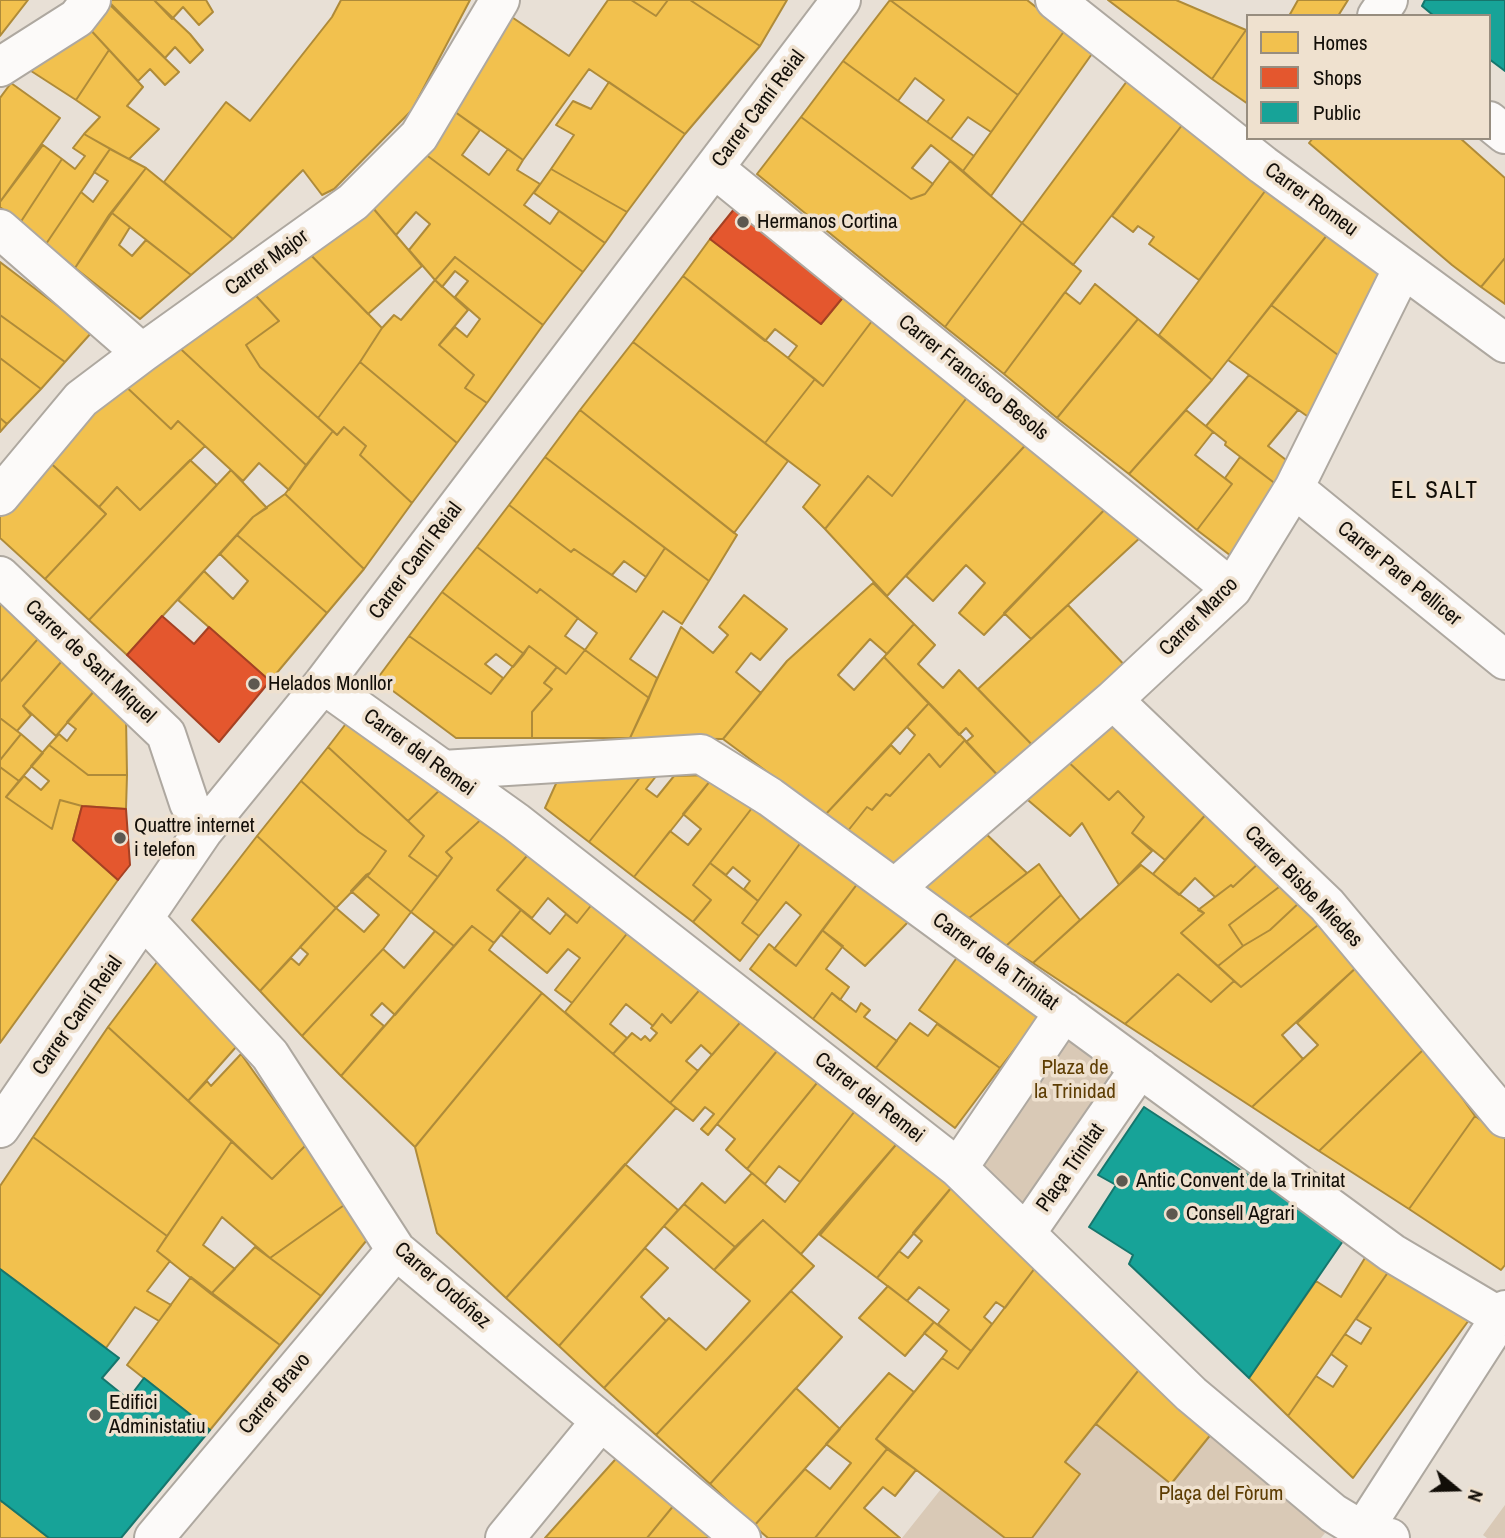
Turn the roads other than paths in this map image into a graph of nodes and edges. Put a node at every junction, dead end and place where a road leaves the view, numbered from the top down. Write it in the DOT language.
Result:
graph roads {
  1 [pos="91,0"];
  2 [pos="500,0"];
  3 [pos="841,0"];
  4 [pos="1055,0"];
  5 [pos="0,67"];
  6 [pos="1491,123"];
  7 [pos="1505,134"];
  8 [pos="714,168"];
  9 [pos="0,229"];
  10 [pos="1403,268"];
  11 [pos="1505,342"];
  12 [pos="142,353"];
  13 [pos="1294,488"];
  14 [pos="0,496"];
  15 [pos="0,576"];
  16 [pos="1232,589"];
  17 [pos="1505,660"];
  18 [pos="323,684"];
  19 [pos="1113,700"];
  20 [pos="443,770"];
  21 [pos="203,831"];
  22 [pos="895,888"];
  23 [pos="145,919"];
  24 [pos="1064,1012"];
  25 [pos="1140,1068"];
  26 [pos="1505,1118"];
  27 [pos="0,1128"];
  28 [pos="958,1168"];
  29 [pos="1026,1233"];
  30 [pos="396,1250"];
  31 [pos="1503,1314"];
  32 [pos="601,1421"];
  33 [pos="1370,1536"];
  34 [pos="154,1538"];
  35 [pos="505,1538"];
  36 [pos="741,1538"];
  1 -- 5 [label="street"];
  2 -- 12 [label="street, Carrer Major"];
  3 -- 8 [label="street, Carrer Camí Reial"];
  4 -- 10 [label="street, Carrer Romeu"];
  6 -- 7 [label="street"];
  8 -- 16 [label="street, Carrer Francisco Besols"];
  8 -- 18 [label="street, Carrer Camí Reial"];
  9 -- 12 [label="street"];
  10 -- 11 [label="street, Carrer Romeu"];
  10 -- 13 [label="street, Carrer Marco"];
  12 -- 14 [label="street, Carrer Major"];
  13 -- 16 [label="street, Carrer Marco"];
  13 -- 17 [label="street, Carrer Pare Pellicer"];
  15 -- 21 [label="street, Carrer de Sant Miquel"];
  16 -- 19 [label="street, Carrer Marco"];
  18 -- 20 [label="street, Carrer del Remei"];
  18 -- 21 [label="street, Carrer Camí Reial"];
  19 -- 22 [label="street, Carrer Marco"];
  19 -- 26 [label="street, Carrer Bisbe Miedes"];
  20 -- 22 [label="street, Carrer de la Trinitat"];
  20 -- 28 [label="street, Carrer del Remei"];
  21 -- 23 [label="street, Carrer Camí Reial"];
  22 -- 24 [label="street, Carrer de la Trinitat"];
  23 -- 27 [label="street, Carrer Camí Reial"];
  23 -- 30 [label="street, Carrer Ordóñez"];
  24 -- 25 [label="street, Carrer de la Trinitat"];
  24 -- 28 [label="street"];
  25 -- 29 [label="street, Plaça Trinitat"];
  25 -- 31 [label="street, Carrer de la Trinitat"];
  28 -- 29 [label="street, Carrer del Remei"];
  29 -- 33 [label="street, Carrer del Remei"];
  30 -- 32 [label="street, Carrer Ordóñez"];
  30 -- 34 [label="street, Carrer Bravo"];
  31 -- 33 [label="street"];
  32 -- 35 [label="street"];
  32 -- 36 [label="street, Carrer Ordóñez"];
}
